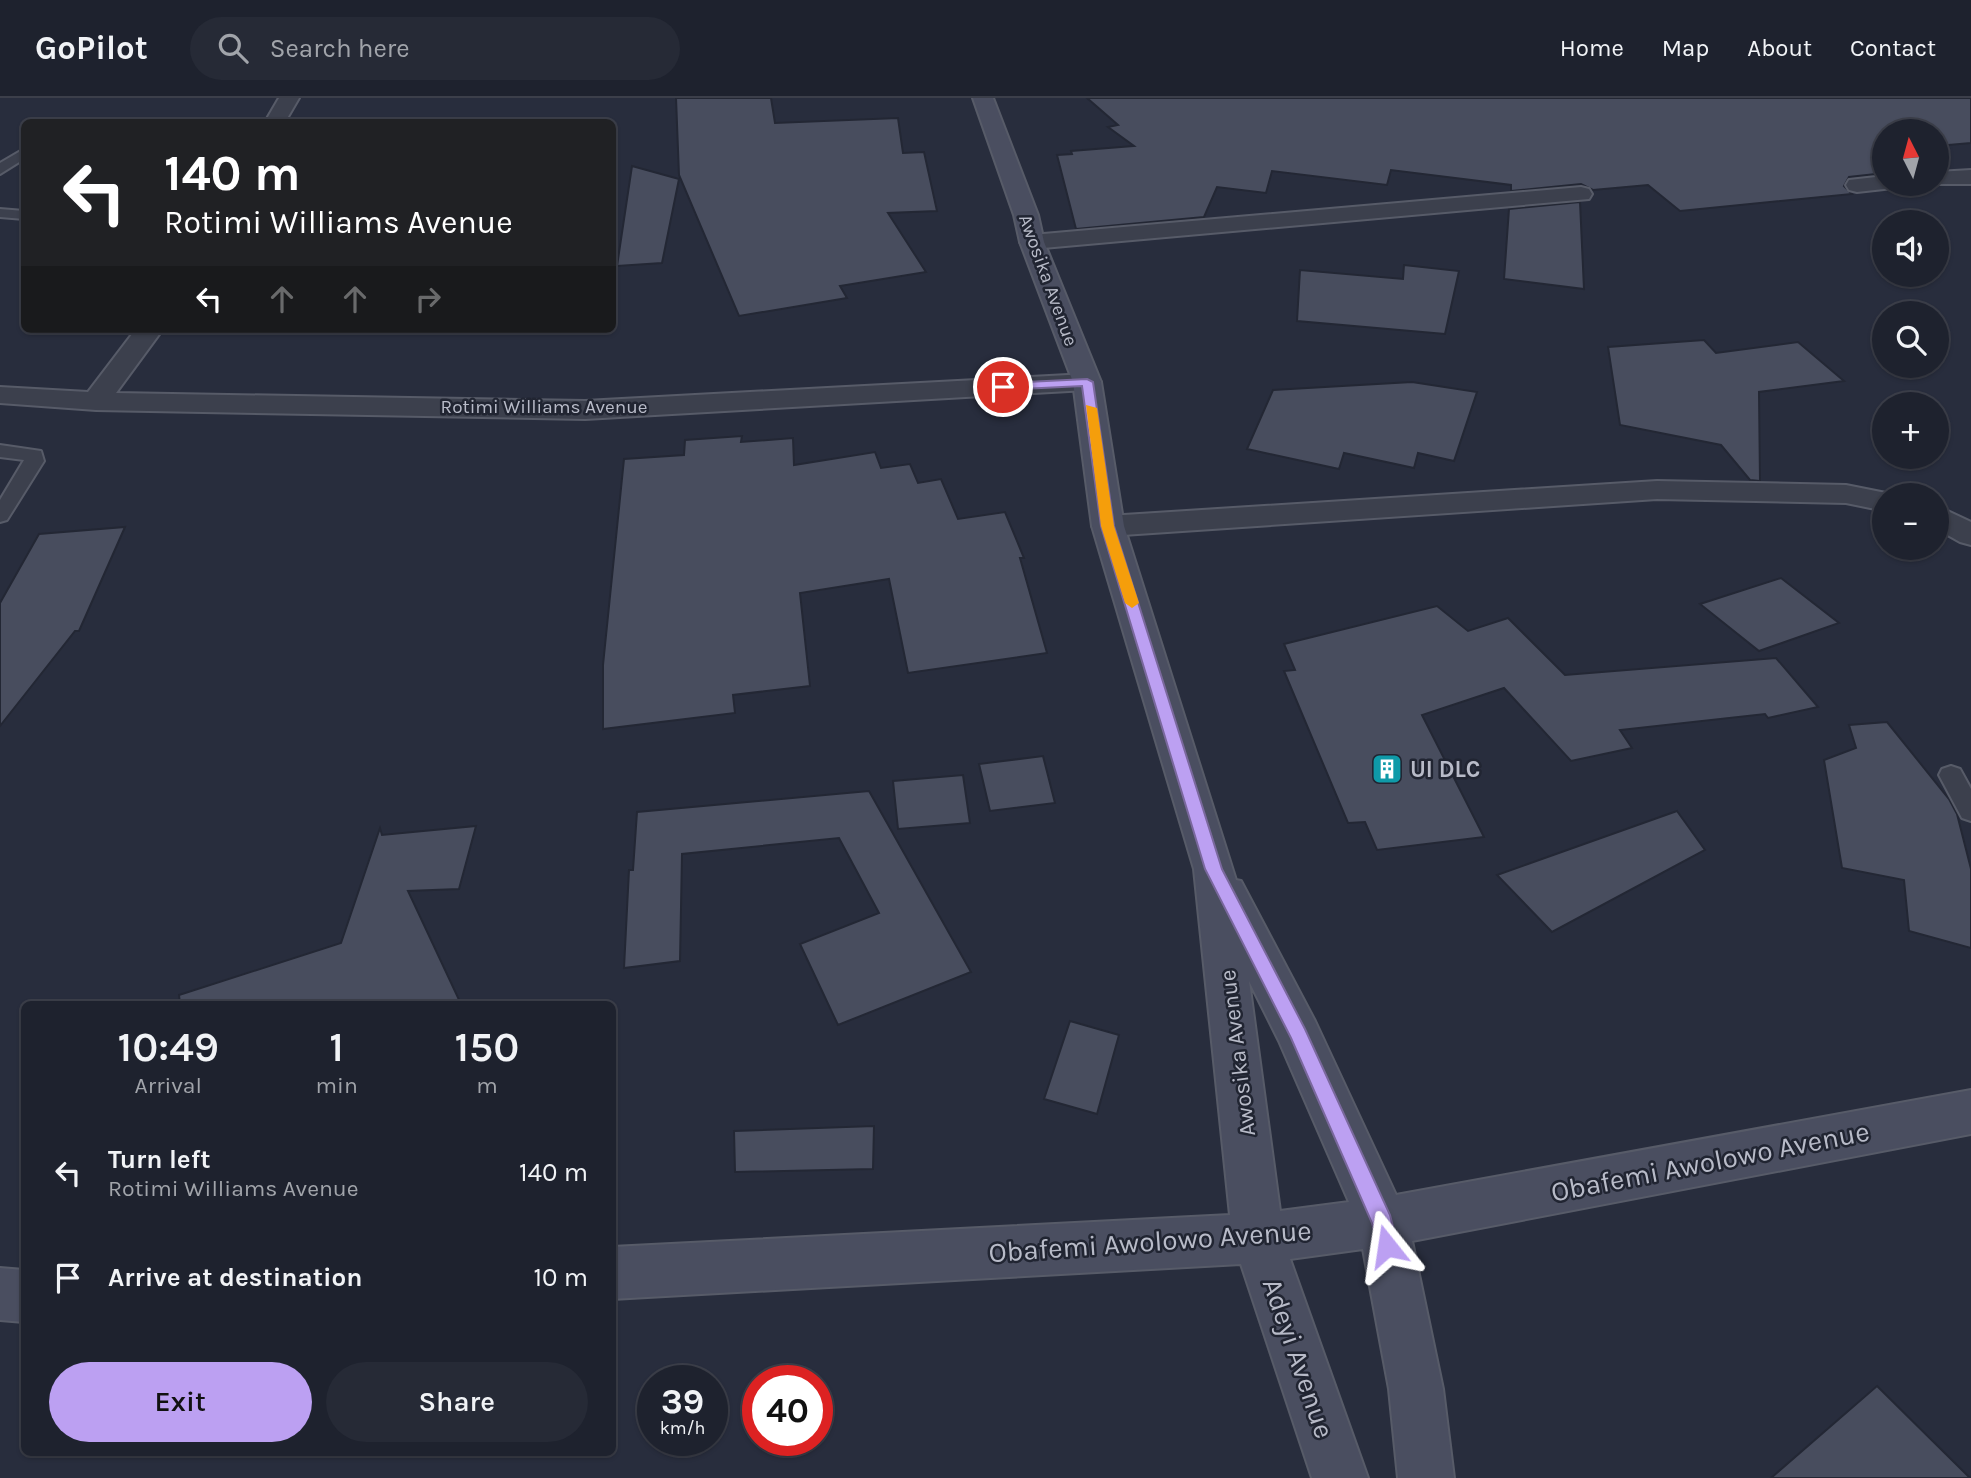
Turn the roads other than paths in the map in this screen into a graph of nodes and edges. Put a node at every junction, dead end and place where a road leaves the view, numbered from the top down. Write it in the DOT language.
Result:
graph roads {
  1 [pos="289,98"];
  2 [pos="983,98"];
  3 [pos="277,119"];
  4 [pos="21,155"];
  5 [pos="0,170"];
  6 [pos="1971,177"];
  7 [pos="1950,178"];
  8 [pos="1872,184"];
  9 [pos="1857,185"];
  10 [pos="1581,194"];
  11 [pos="0,213"];
  12 [pos="21,215"];
  13 [pos="1032,242"];
  14 [pos="147,333"];
  15 [pos="1087,382"];
  16 [pos="0,394"];
  17 [pos="96,401"];
  18 [pos="0,451"];
  19 [pos="1872,499"];
  20 [pos="0,516"];
  21 [pos="1949,523"];
  22 [pos="1108,526"];
  23 [pos="1971,535"];
  24 [pos="1951,775"];
  25 [pos="1971,811"];
  26 [pos="1214,869"];
  27 [pos="1971,1112"];
  28 [pos="1382,1222"];
  29 [pos="1258,1238"];
  30 [pos="616,1273"];
  31 [pos="0,1294"];
  32 [pos="21,1296"];
  33 [pos="1340,1478"];
  34 [pos="1426,1478"];
  1 -- 3 [label="street"];
  2 -- 13 [label="street, Awosika Avenue"];
  4 -- 5 [label="lane"];
  6 -- 7 [label="street"];
  8 -- 9 [label="street"];
  10 -- 13 [label="street"];
  11 -- 12 [label="lane"];
  13 -- 15 [label="street, Awosika Avenue"];
  14 -- 17 [label="street"];
  15 -- 17 [label="street, Rotimi Williams Avenue"];
  15 -- 22 [label="street, Awosika Avenue"];
  16 -- 17 [label="street, Rotimi Williams Avenue"];
  18 -- 20 [label="lane"];
  19 -- 22 [label="street"];
  21 -- 23 [label="street"];
  22 -- 26 [label="street, Awosika Avenue"];
  24 -- 25 [label="lane"];
  26 -- 28 [label="street, Awosika Avenue"];
  26 -- 29 [label="street, Awosika Avenue"];
  27 -- 28 [label="street, Obafemi Awolowo Avenue"];
  28 -- 29 [label="street, Obafemi Awolowo Avenue"];
  28 -- 34 [label="street"];
  29 -- 30 [label="street, Obafemi Awolowo Avenue"];
  29 -- 33 [label="street, Adeyi Avenue"];
  31 -- 32 [label="street"];
}
